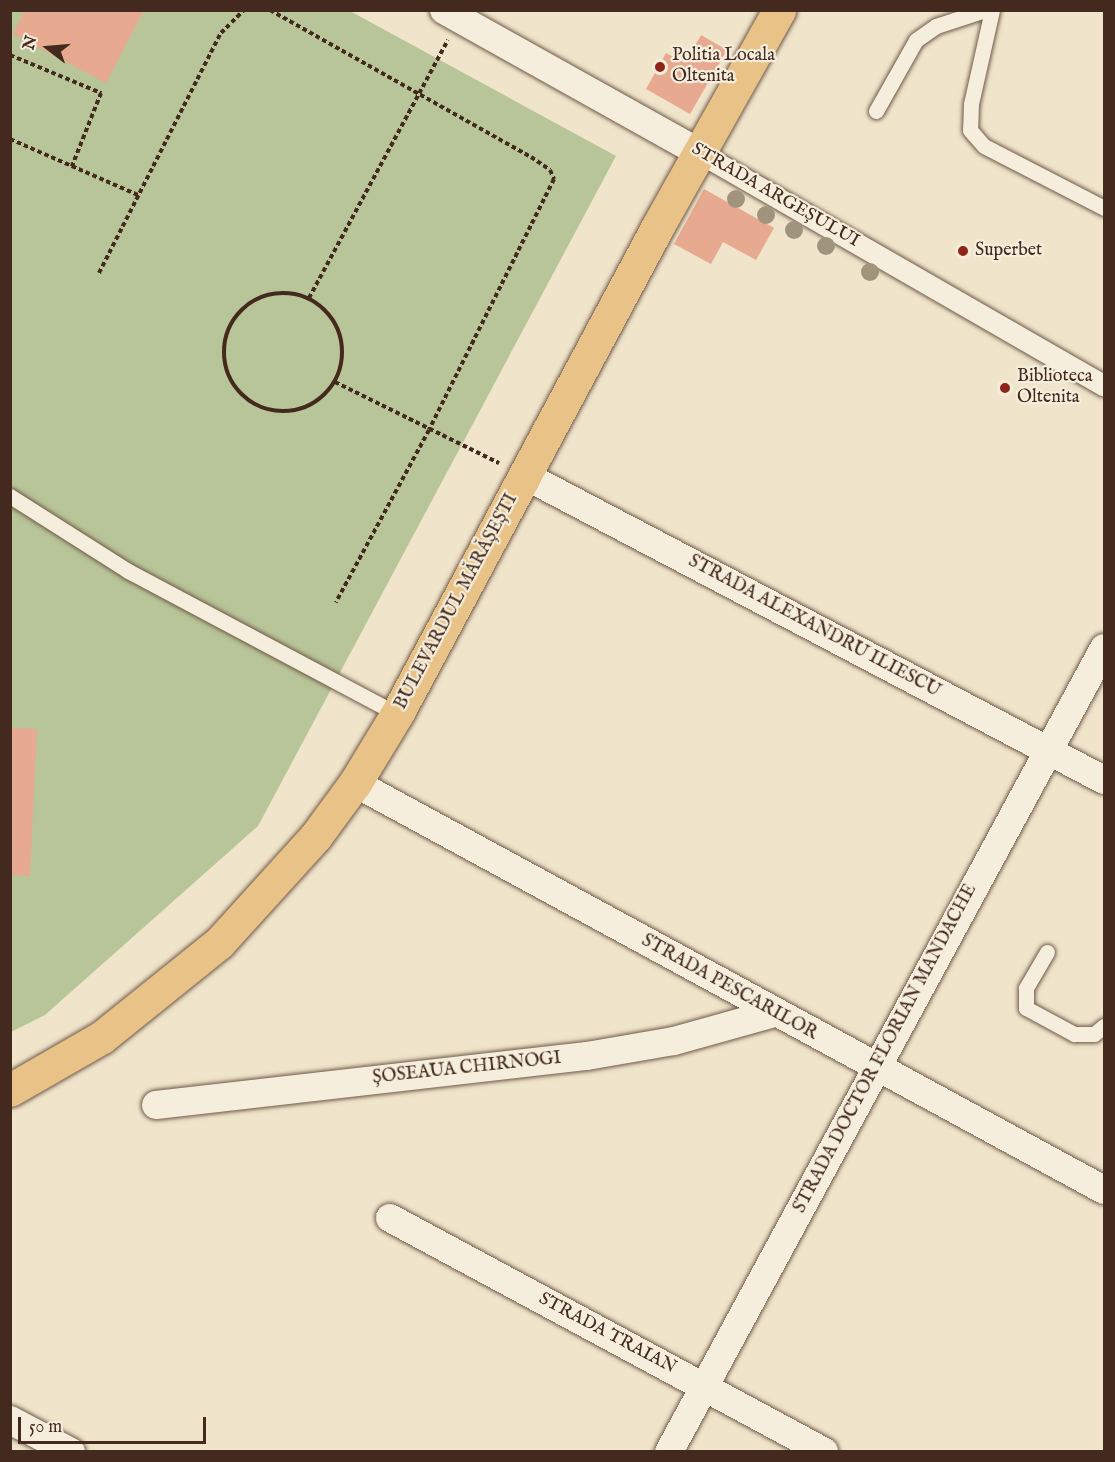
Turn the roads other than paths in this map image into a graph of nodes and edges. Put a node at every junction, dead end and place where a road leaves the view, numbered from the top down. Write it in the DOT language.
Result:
graph roads {
  1 [pos="779,10"];
  2 [pos="984,10"];
  3 [pos="992,10"];
  4 [pos="451,15"];
  5 [pos="876,111"];
  6 [pos="698,152"];
  7 [pos="1104,208"];
  8 [pos="1104,385"];
  9 [pos="524,475"];
  10 [pos="10,496"];
  11 [pos="1104,648"];
  12 [pos="397,714"];
  13 [pos="1049,750"];
  14 [pos="1104,780"];
  15 [pos="355,783"];
  16 [pos="1047,952"];
  17 [pos="774,1013"];
  18 [pos="1104,1026"];
  19 [pos="876,1068"];
  20 [pos="10,1090"];
  21 [pos="156,1105"];
  22 [pos="1104,1190"];
  23 [pos="390,1218"];
  24 [pos="705,1387"];
  25 [pos="10,1420"];
  26 [pos="70,1452"];
  27 [pos="669,1452"];
  28 [pos="824,1452"];
  1 -- 6 [label="main road, BULEVARDUL MĂRĂȘEȘTI"];
  2 -- 5 [label="lane"];
  3 -- 7 [label="lane"];
  4 -- 6 [label="street, STRADA ARGEȘULUI"];
  6 -- 8 [label="street, STRADA ARGEȘULUI"];
  6 -- 9 [label="main road, BULEVARDUL MĂRĂȘEȘTI"];
  9 -- 12 [label="main road, BULEVARDUL MĂRĂȘEȘTI"];
  9 -- 13 [label="street, STRADA ALEXANDRU ILIESCU"];
  10 -- 12 [label="lane"];
  11 -- 13 [label="street, STRADA DOCTOR FLORIAN MANDACHE"];
  12 -- 15 [label="main road, BULEVARDUL MĂRĂȘEȘTI"];
  13 -- 14 [label="street, STRADA ALEXANDRU ILIESCU"];
  13 -- 19 [label="street, STRADA DOCTOR FLORIAN MANDACHE"];
  15 -- 17 [label="street, STRADA PESCARILOR"];
  15 -- 20 [label="main road, BULEVARDUL MĂRĂȘEȘTI"];
  16 -- 18 [label="lane"];
  17 -- 19 [label="street, STRADA PESCARILOR"];
  17 -- 21 [label="street, ȘOSEAUA CHIRNOGI"];
  19 -- 22 [label="street, STRADA PESCARILOR"];
  19 -- 24 [label="street, STRADA DOCTOR FLORIAN MANDACHE"];
  23 -- 24 [label="street, STRADA TRAIAN"];
  24 -- 27 [label="street, STRADA DOCTOR FLORIAN MANDACHE"];
  24 -- 28 [label="street, STRADA TRAIAN"];
  25 -- 26 [label="street"];
}
